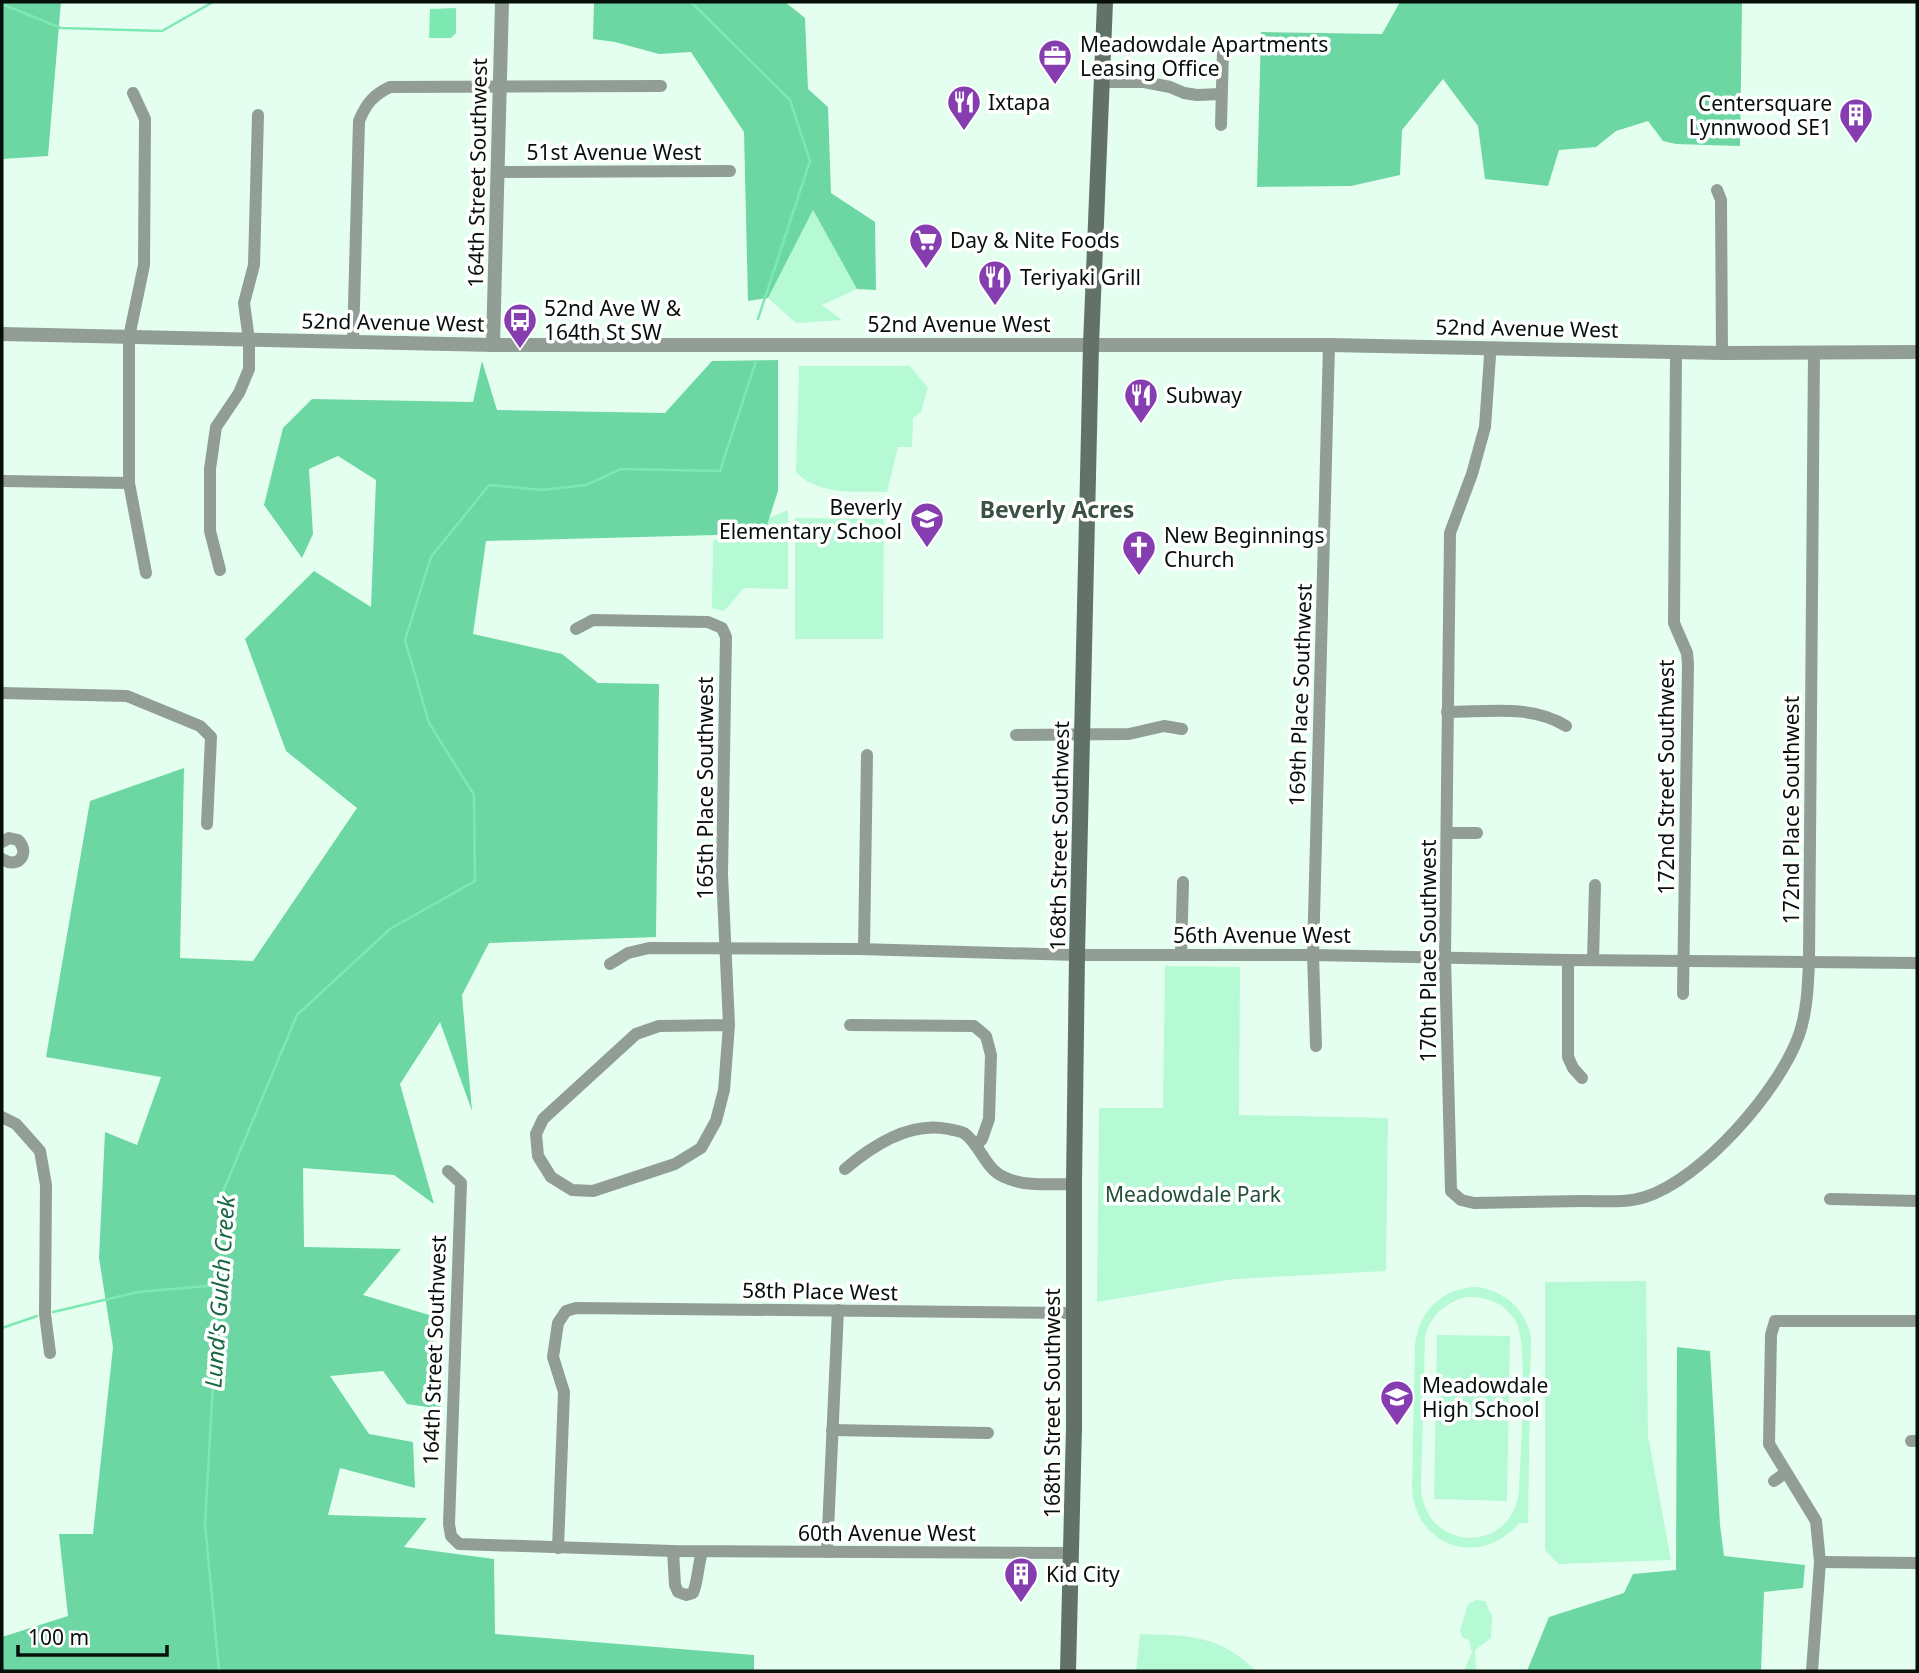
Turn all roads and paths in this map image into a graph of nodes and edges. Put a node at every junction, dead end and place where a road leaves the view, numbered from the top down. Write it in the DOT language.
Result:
graph roads {
  1 [pos="502,2"];
  2 [pos="1105,2"];
  3 [pos="1223,51"];
  4 [pos="1101,82"];
  5 [pos="661,86"];
  6 [pos="500,88"];
  7 [pos="133,93"];
  8 [pos="1221,94"];
  9 [pos="258,115"];
  10 [pos="1221,125"];
  11 [pos="730,171"];
  12 [pos="498,172"];
  13 [pos="1717,190"];
  14 [pos="2,334"];
  15 [pos="129,337"];
  16 [pos="249,340"];
  17 [pos="353,342"];
  18 [pos="493,345"];
  19 [pos="1091,345"];
  20 [pos="1329,345"];
  21 [pos="1488,348"];
  22 [pos="1676,352"];
  23 [pos="1814,352"];
  24 [pos="1917,352"];
  25 [pos="1722,353"];
  26 [pos="2,481"];
  27 [pos="129,483"];
  28 [pos="220,570"];
  29 [pos="146,573"];
  30 [pos="576,629"];
  31 [pos="2,693"];
  32 [pos="1447,712"];
  33 [pos="1566,726"];
  34 [pos="1182,729"];
  35 [pos="1016,735"];
  36 [pos="1083,735"];
  37 [pos="867,755"];
  38 [pos="206,824"];
  39 [pos="1447,833"];
  40 [pos="1477,833"];
  41 [pos="2,842"];
  42 [pos="3,863"];
  43 [pos="1183,882"];
  44 [pos="1594,885"];
  45 [pos="727,949"];
  46 [pos="864,949"];
  47 [pos="1181,954"];
  48 [pos="1313,954"];
  49 [pos="1077,955"];
  50 [pos="1445,957"];
  51 [pos="1568,960"];
  52 [pos="1593,960"];
  53 [pos="1684,961"];
  54 [pos="1809,961"];
  55 [pos="1917,963"];
  56 [pos="610,964"];
  57 [pos="1683,994"];
  58 [pos="729,1025"];
  59 [pos="850,1025"];
  60 [pos="1316,1046"];
  61 [pos="1582,1078"];
  62 [pos="2,1117"];
  63 [pos="976,1146"];
  64 [pos="845,1169"];
  65 [pos="448,1171"];
  66 [pos="1074,1184"];
  67 [pos="1643,1198"];
  68 [pos="1830,1199"];
  69 [pos="1917,1201"];
  70 [pos="838,1310"];
  71 [pos="1074,1313"];
  72 [pos="1917,1321"];
  73 [pos="50,1353"];
  74 [pos="832,1430"];
  75 [pos="988,1433"];
  76 [pos="1786,1473"];
  77 [pos="1774,1481"];
  78 [pos="451,1536"];
  79 [pos="558,1548"];
  80 [pos="673,1551"];
  81 [pos="702,1552"];
  82 [pos="827,1552"];
  83 [pos="1072,1553"];
  84 [pos="1820,1562"];
  85 [pos="1917,1563"];
  86 [pos="1068,1671"];
  87 [pos="1812,1671"];
  1 -- 6 [label="street, 164th Street Southwest"];
  2 -- 4 [label="main road, 168th Street Southwest"];
  3 -- 8 [label="street"];
  4 -- 8 [label="street"];
  4 -- 19 [label="main road, 168th Street Southwest"];
  5 -- 6 [label="street"];
  6 -- 12 [label="street, 164th Street Southwest"];
  6 -- 17 [label="street"];
  7 -- 15 [label="street"];
  8 -- 10 [label="street"];
  9 -- 16 [label="street"];
  11 -- 12 [label="street, 51st Avenue West"];
  12 -- 18 [label="street, 164th Street Southwest"];
  13 -- 25 [label="street"];
  14 -- 15 [label="street, 52nd Avenue West"];
  15 -- 16 [label="street, 52nd Avenue West"];
  15 -- 27 [label="street"];
  16 -- 17 [label="street, 52nd Avenue West"];
  16 -- 28 [label="street"];
  17 -- 18 [label="street, 52nd Avenue West"];
  18 -- 19 [label="street, 52nd Avenue West"];
  19 -- 20 [label="street, 52nd Avenue West"];
  19 -- 36 [label="main road, 168th Street Southwest"];
  20 -- 21 [label="street, 52nd Avenue West"];
  20 -- 48 [label="street, 169th Place Southwest"];
  21 -- 22 [label="street, 52nd Avenue West"];
  21 -- 32 [label="street, 170th Place Southwest"];
  22 -- 25 [label="street, 52nd Avenue West"];
  22 -- 53 [label="street, 172nd Street Southwest"];
  23 -- 24 [label="street, 52nd Avenue West"];
  23 -- 25 [label="street, 52nd Avenue West"];
  23 -- 54 [label="street, 172nd Place Southwest"];
  26 -- 27 [label="street"];
  27 -- 29 [label="street"];
  30 -- 45 [label="street, 165th Place Southwest"];
  31 -- 38 [label="street"];
  32 -- 33 [label="street"];
  32 -- 39 [label="street, 170th Place Southwest"];
  34 -- 36 [label="street"];
  35 -- 36 [label="street"];
  36 -- 49 [label="main road, 168th Street Southwest"];
  37 -- 46 [label="street"];
  39 -- 40 [label="street"];
  39 -- 50 [label="street, 170th Place Southwest"];
  41 -- 42 [label="street"];
  43 -- 47 [label="street"];
  44 -- 52 [label="street"];
  45 -- 46 [label="street, 56th Avenue West"];
  45 -- 56 [label="street, 56th Avenue West"];
  45 -- 58 [label="street, 165th Place Southwest"];
  46 -- 49 [label="street, 56th Avenue West"];
  47 -- 48 [label="street, 56th Avenue West"];
  47 -- 49 [label="street, 56th Avenue West"];
  48 -- 50 [label="street, 56th Avenue West"];
  48 -- 60 [label="street, 169th Place Southwest"];
  49 -- 66 [label="main road, 168th Street Southwest"];
  50 -- 51 [label="street, 56th Avenue West"];
  50 -- 67 [label="street, 170th Place Southwest"];
  51 -- 52 [label="street, 56th Avenue West"];
  51 -- 61 [label="street"];
  52 -- 53 [label="street, 56th Avenue West"];
  53 -- 54 [label="street, 56th Avenue West"];
  53 -- 57 [label="street, 172nd Street Southwest"];
  54 -- 55 [label="street, 56th Avenue West"];
  54 -- 67 [label="street, 172nd Place Southwest"];
  58 -- 58 [label="street, 165th Place Southwest"];
  59 -- 63 [label="street"];
  62 -- 73 [label="street"];
  63 -- 64 [label="street"];
  63 -- 66 [label="street"];
  65 -- 78 [label="street, 164th Street Southwest"];
  66 -- 71 [label="main road, 168th Street Southwest"];
  68 -- 69 [label="street"];
  70 -- 71 [label="street, 58th Place West"];
  70 -- 74 [label="street"];
  70 -- 79 [label="street, 58th Place West"];
  71 -- 83 [label="main road, 168th Street Southwest"];
  72 -- 76 [label="street"];
  74 -- 75 [label="street"];
  74 -- 82 [label="street"];
  76 -- 77 [label="street"];
  76 -- 84 [label="street"];
  78 -- 79 [label="street, 60th Avenue West"];
  79 -- 80 [label="street, 60th Avenue West"];
  80 -- 81 [label="street, 60th Avenue West"];
  80 -- 81 [label="street"];
  81 -- 82 [label="street, 60th Avenue West"];
  82 -- 83 [label="street, 60th Avenue West"];
  83 -- 86 [label="main road, 168th Street Southwest"];
  84 -- 85 [label="street"];
  84 -- 87 [label="street"];
}
